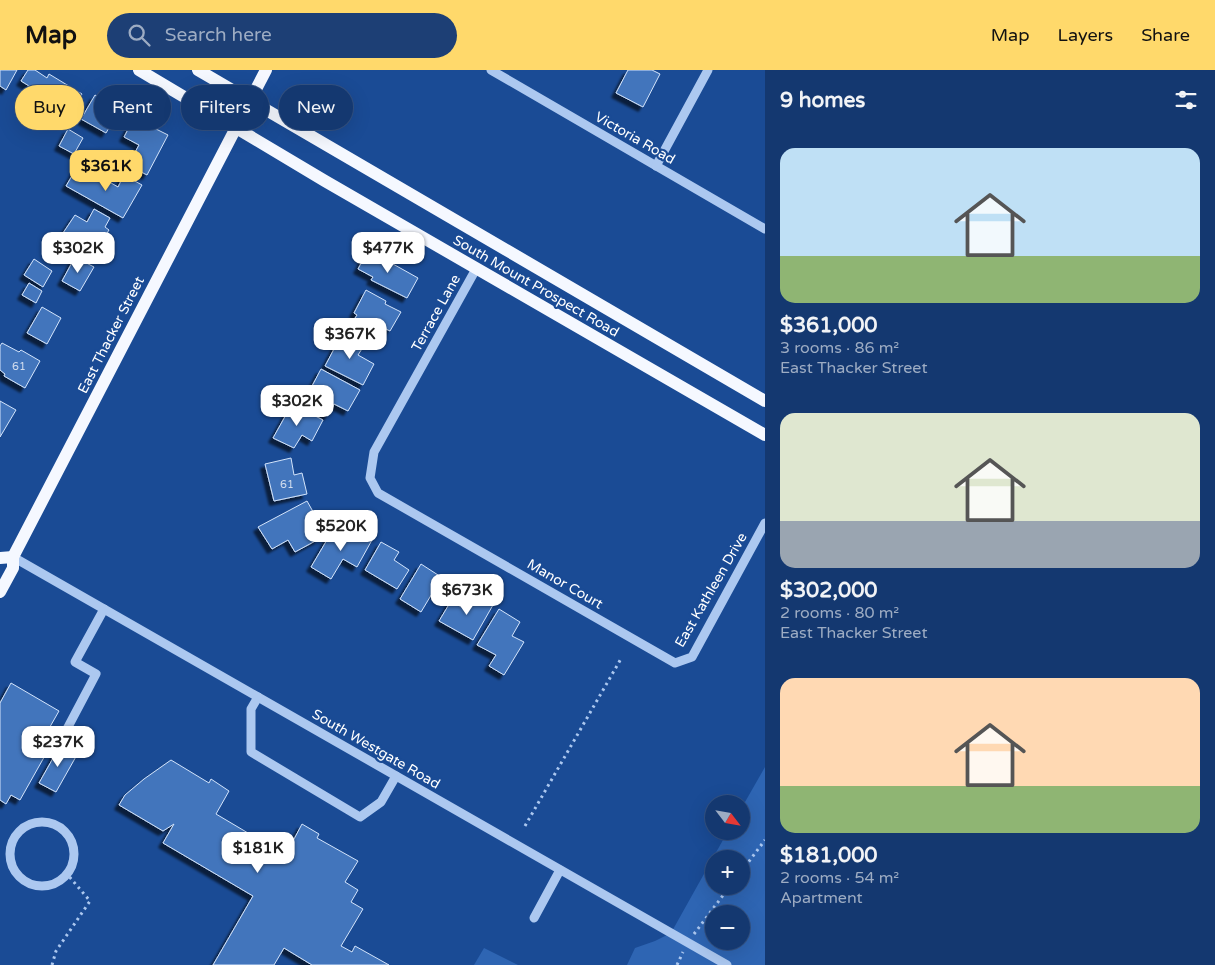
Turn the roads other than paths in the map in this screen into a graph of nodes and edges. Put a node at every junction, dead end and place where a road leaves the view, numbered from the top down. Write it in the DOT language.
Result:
graph roads {
  1 [pos="139,70"];
  2 [pos="198,70"];
  3 [pos="266,70"];
  4 [pos="491,70"];
  5 [pos="708,70"];
  6 [pos="224,85"];
  7 [pos="258,85"];
  8 [pos="181,95"];
  9 [pos="269,111"];
  10 [pos="235,130"];
  11 [pos="239,130"];
  12 [pos="656,166"];
  13 [pos="765,230"];
  14 [pos="476,269"];
  15 [pos="765,401"];
  16 [pos="765,435"];
  17 [pos="370,478"];
  18 [pos="765,523"];
  19 [pos="6,557"];
  20 [pos="0,592"];
  21 [pos="104,609"];
  22 [pos="675,663"];
  23 [pos="258,697"];
  24 [pos="59,744"];
  25 [pos="396,776"];
  26 [pos="10,851"];
  27 [pos="0,852"];
  28 [pos="560,870"];
  29 [pos="534,918"];
  30 [pos="726,965"];
  1 -- 8 [label="main road, South Mount Prospect Road"];
  2 -- 6 [label="main road, South Mount Prospect Road"];
  3 -- 7 [label="main road, East Thacker Street"];
  4 -- 12 [label="street, Victoria Road"];
  5 -- 12 [label="street"];
  9 -- 15 [label="main road, South Mount Prospect Road"];
  10 -- 19 [label="main road, East Thacker Street"];
  11 -- 14 [label="main road, South Mount Prospect Road"];
  12 -- 13 [label="street, Victoria Road"];
  14 -- 16 [label="main road, South Mount Prospect Road"];
  14 -- 17 [label="street, Terrace Lane"];
  17 -- 22 [label="street, Manor Court"];
  18 -- 22 [label="street, East Kathleen Drive"];
  19 -- 20 [label="main road, East Thacker Street"];
  19 -- 21 [label="street, South Westgate Road"];
  21 -- 23 [label="street, South Westgate Road"];
  21 -- 24 [label="street"];
  23 -- 25 [label="street, South Westgate Road"];
  23 -- 25 [label="street"];
  25 -- 28 [label="street, South Westgate Road"];
  26 -- 26 [label="street"];
  26 -- 27 [label="street"];
  28 -- 29 [label="street"];
  28 -- 30 [label="street, South Westgate Road"];
}
